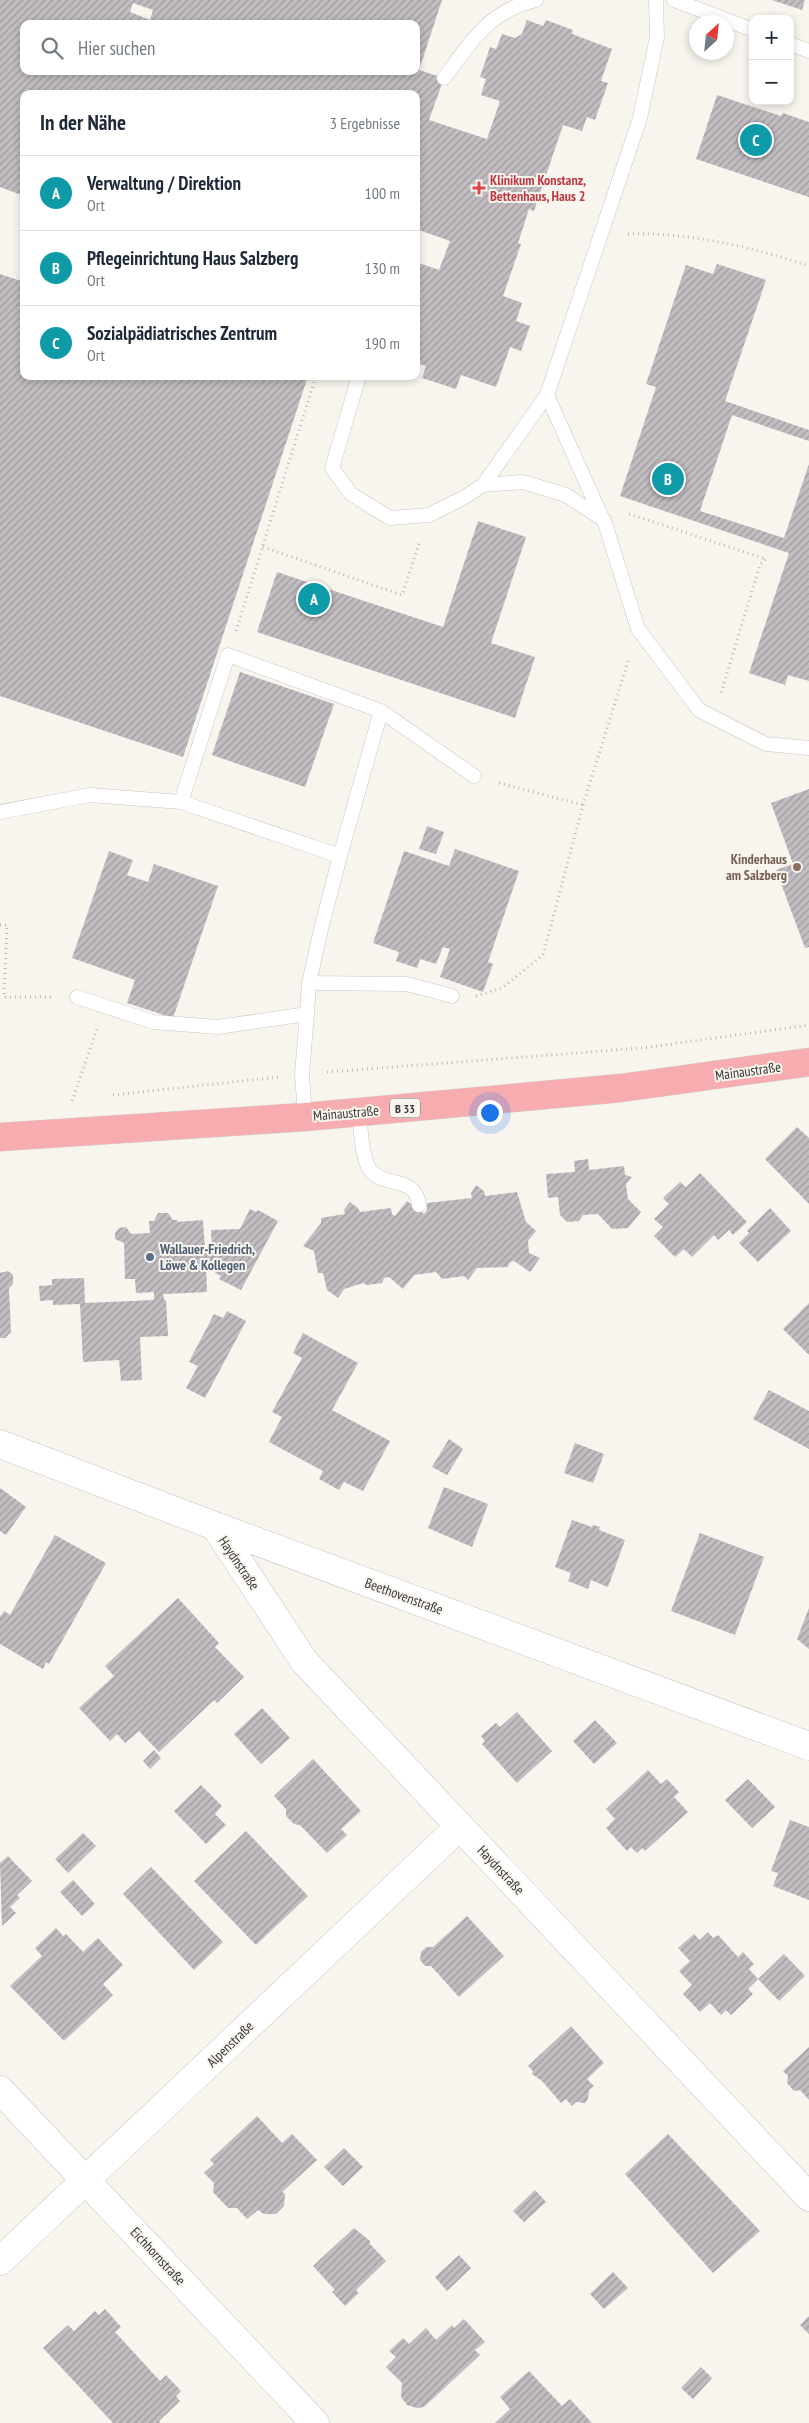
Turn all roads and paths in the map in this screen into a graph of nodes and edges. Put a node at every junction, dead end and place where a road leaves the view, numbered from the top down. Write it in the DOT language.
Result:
graph roads {
  1 [pos="536,0"];
  2 [pos="656,0"];
  3 [pos="674,0"];
  4 [pos="749,28"];
  5 [pos="794,45"];
  6 [pos="809,51"];
  7 [pos="444,78"];
  8 [pos="600,235"];
  9 [pos="809,266"];
  10 [pos="315,380"];
  11 [pos="358,380"];
  12 [pos="547,394"];
  13 [pos="483,485"];
  14 [pos="622,512"];
  15 [pos="429,515"];
  16 [pos="604,520"];
  17 [pos="264,546"];
  18 [pos="638,629"];
  19 [pos="228,654"];
  20 [pos="381,711"];
  21 [pos="714,718"];
  22 [pos="809,748"];
  23 [pos="474,776"];
  24 [pos="181,802"];
  25 [pos="583,805"];
  26 [pos="0,812"];
  27 [pos="340,856"];
  28 [pos="0,925"];
  29 [pos="310,983"];
  30 [pos="77,996"];
  31 [pos="452,996"];
  32 [pos="104,1006"];
  33 [pos="307,1014"];
  34 [pos="809,1025"];
  35 [pos="809,1062"];
  36 [pos="302,1074"];
  37 [pos="110,1095"];
  38 [pos="82,1098"];
  39 [pos="63,1100"];
  40 [pos="72,1100"];
  41 [pos="359,1112"];
  42 [pos="305,1117"];
  43 [pos="74,1133"];
  44 [pos="0,1137"];
  45 [pos="418,1204"];
  46 [pos="0,1444"];
  47 [pos="215,1526"];
  48 [pos="809,1746"];
  49 [pos="460,1826"];
  50 [pos="0,2090"];
  51 [pos="86,2181"];
  52 [pos="809,2197"];
  53 [pos="0,2261"];
  54 [pos="315,2423"];
  1 -- 7 [label="lane"];
  2 -- 8 [label="lane"];
  3 -- 4 [label="lane"];
  5 -- 6 [label="lane"];
  8 -- 9 [label="path"];
  8 -- 12 [label="lane"];
  10 -- 17 [label="path"];
  11 -- 15 [label="lane"];
  12 -- 13 [label="lane"];
  12 -- 16 [label="lane"];
  13 -- 15 [label="lane"];
  13 -- 16 [label="lane"];
  14 -- 21 [label="path"];
  15 -- 17 [label="path"];
  16 -- 18 [label="lane"];
  17 -- 19 [label="path"];
  18 -- 21 [label="lane"];
  18 -- 25 [label="path"];
  19 -- 20 [label="lane"];
  19 -- 24 [label="lane"];
  20 -- 23 [label="lane"];
  20 -- 27 [label="lane"];
  21 -- 22 [label="lane"];
  23 -- 25 [label="path"];
  24 -- 26 [label="lane"];
  24 -- 27 [label="lane"];
  25 -- 31 [label="path"];
  27 -- 29 [label="lane"];
  28 -- 30 [label="path"];
  29 -- 31 [label="lane"];
  29 -- 33 [label="lane"];
  30 -- 32 [label="lane"];
  32 -- 33 [label="lane"];
  32 -- 40 [label="path"];
  33 -- 36 [label="lane"];
  34 -- 36 [label="path"];
  35 -- 41 [label="main road, Mainaustraße / B 33"];
  36 -- 37 [label="path"];
  36 -- 42 [label="lane"];
  38 -- 40 [label="path"];
  39 -- 40 [label="path"];
  40 -- 43 [label="path"];
  41 -- 42 [label="main road, Mainaustraße / B 33"];
  41 -- 45 [label="lane"];
  42 -- 43 [label="main road, Mainaustraße / B 33"];
  43 -- 44 [label="main road, Mainaustraße / B 33"];
  46 -- 47 [label="street, Beethovenstraße"];
  47 -- 48 [label="street, Beethovenstraße"];
  47 -- 49 [label="street, Haydnstraße"];
  49 -- 51 [label="street, Alpenstraße"];
  49 -- 52 [label="street, Haydnstraße"];
  50 -- 51 [label="street, Eichhornstraße"];
  51 -- 53 [label="street, Alpenstraße"];
  51 -- 54 [label="street, Eichhornstraße"];
}
